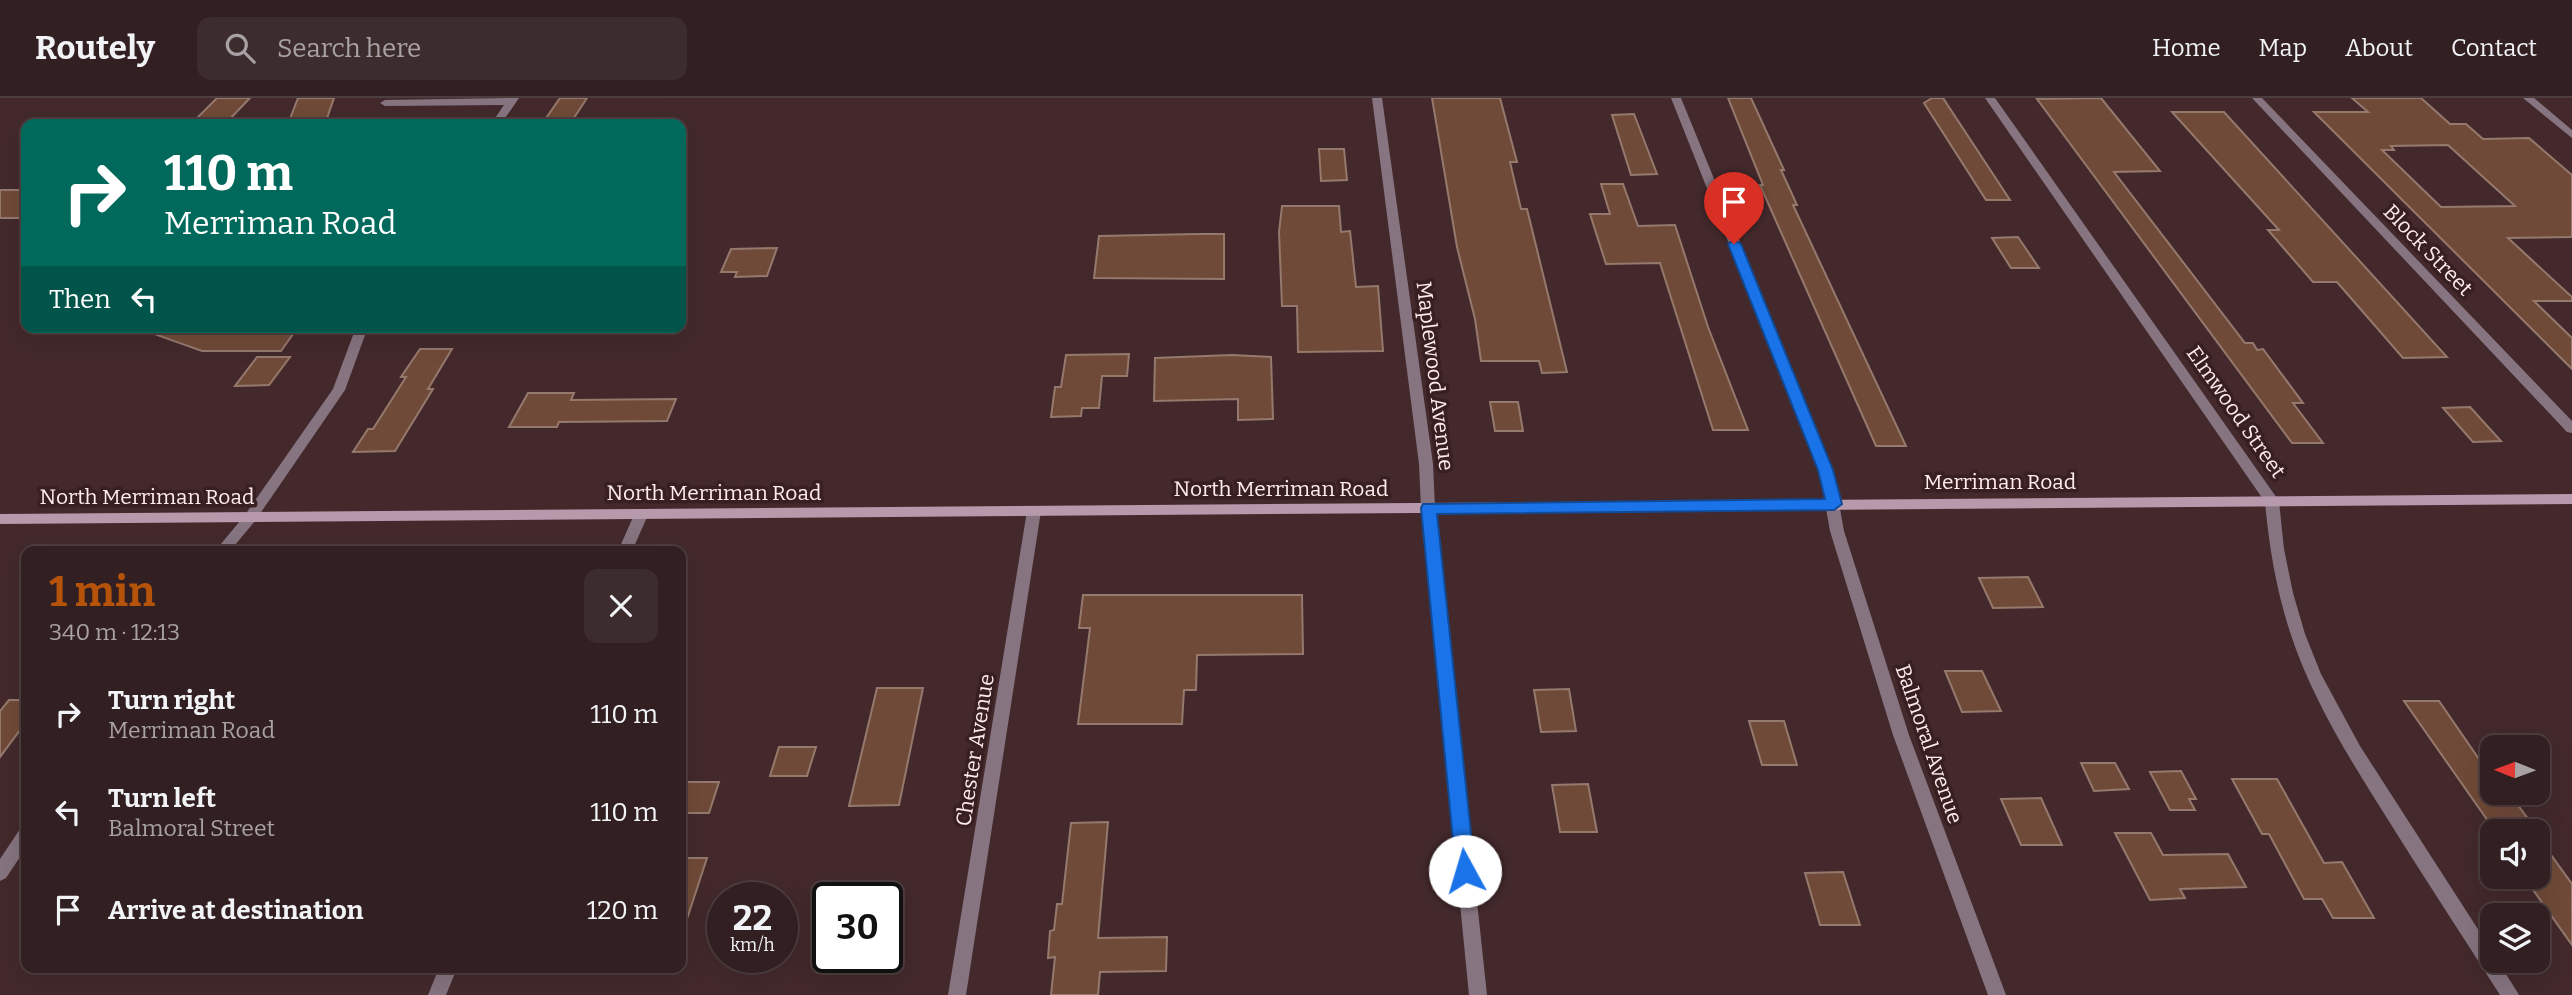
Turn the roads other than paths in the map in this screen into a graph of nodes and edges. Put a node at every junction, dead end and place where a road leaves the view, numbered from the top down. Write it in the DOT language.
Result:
graph roads {
  1 [pos="1377,98"];
  2 [pos="1676,98"];
  3 [pos="1990,98"];
  4 [pos="2257,98"];
  5 [pos="2528,98"];
  6 [pos="513,100"];
  7 [pos="385,103"];
  8 [pos="500,119"];
  9 [pos="2572,135"];
  10 [pos="360,333"];
  11 [pos="2572,429"];
  12 [pos="2572,499"];
  13 [pos="2272,501"];
  14 [pos="1834,504"];
  15 [pos="1428,508"];
  16 [pos="1034,512"];
  17 [pos="641,515"];
  18 [pos="250,518"];
  19 [pos="0,519"];
  20 [pos="226,546"];
  21 [pos="627,546"];
  22 [pos="21,842"];
  23 [pos="0,873"];
  24 [pos="447,973"];
  25 [pos="437,995"];
  26 [pos="957,995"];
  27 [pos="1478,995"];
  28 [pos="1997,995"];
  29 [pos="2510,995"];
  1 -- 15 [label="street, Maplewood Avenue"];
  2 -- 14 [label="street, Balmoral Avenue"];
  3 -- 13 [label="street, Elmwood Street"];
  4 -- 11 [label="street, Block Street"];
  5 -- 9 [label="street"];
  6 -- 7 [label="street"];
  6 -- 8 [label="street"];
  10 -- 18 [label="street"];
  12 -- 13 [label="main road, Merriman Road"];
  13 -- 14 [label="main road, Merriman Road"];
  13 -- 29 [label="street, Elmwood Street"];
  14 -- 15 [label="main road, Merriman Road"];
  14 -- 28 [label="street, Balmoral Avenue"];
  15 -- 16 [label="main road, North Merriman Road"];
  15 -- 27 [label="street, Maplewood Avenue"];
  16 -- 17 [label="main road, North Merriman Road"];
  16 -- 26 [label="street, Chester Avenue"];
  17 -- 18 [label="main road, North Merriman Road"];
  17 -- 21 [label="street"];
  18 -- 19 [label="main road, North Merriman Road"];
  18 -- 20 [label="street"];
  22 -- 23 [label="street"];
  24 -- 25 [label="street"];
}
